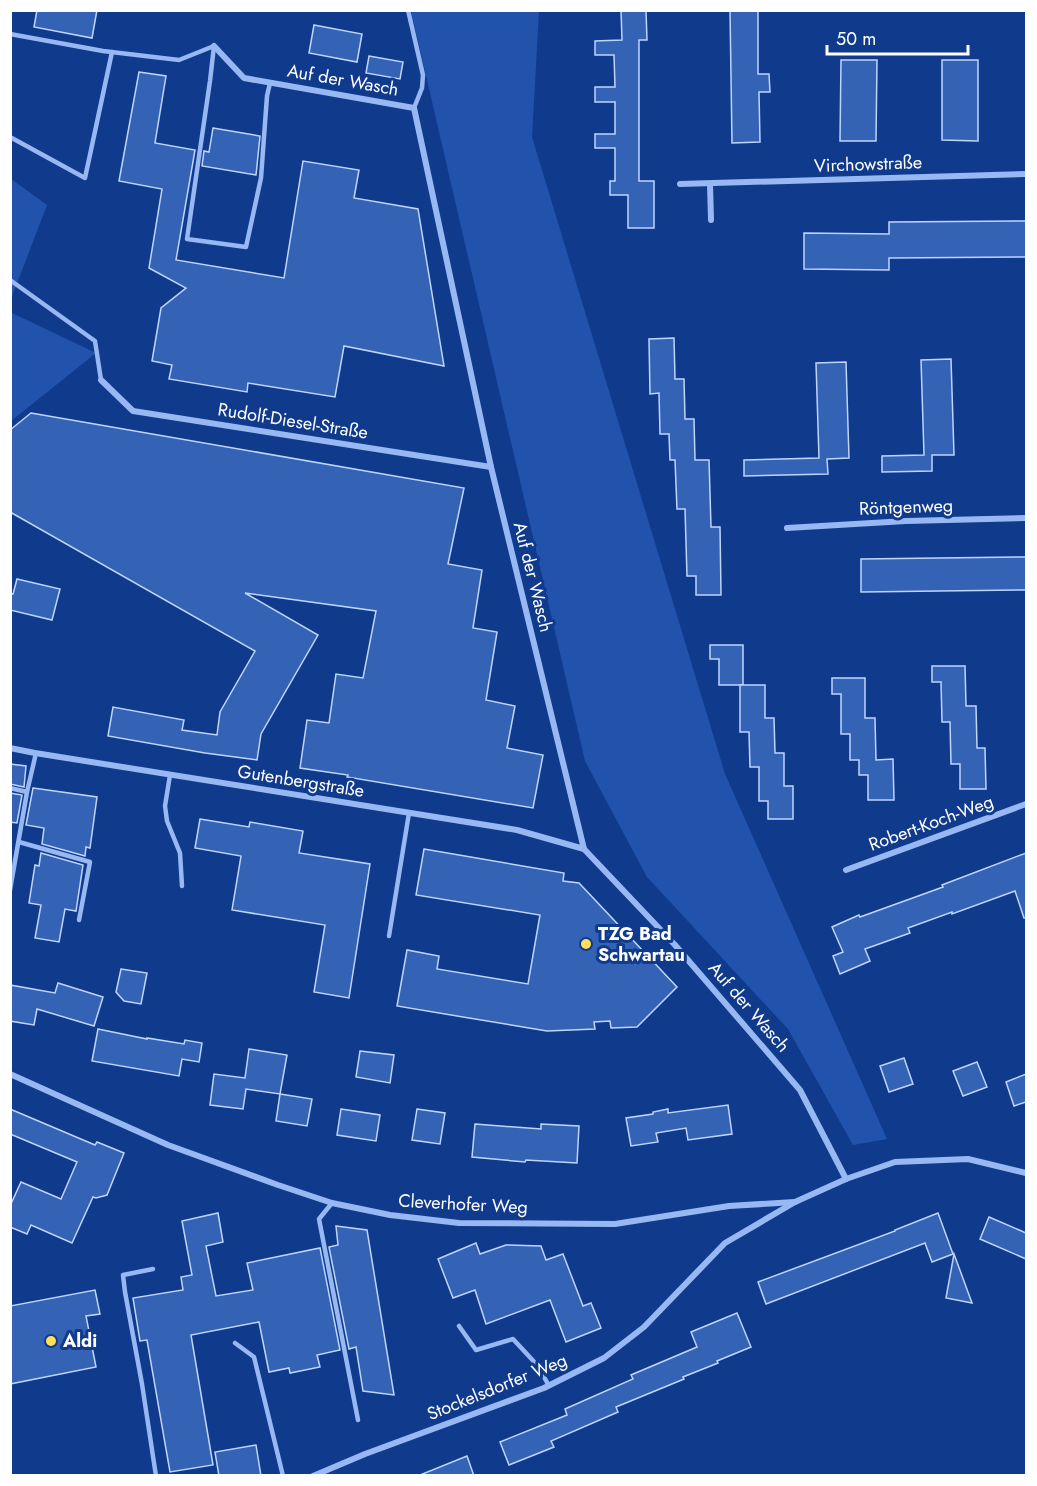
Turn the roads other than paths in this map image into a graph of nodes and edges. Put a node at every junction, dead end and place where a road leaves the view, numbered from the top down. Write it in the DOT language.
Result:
graph roads {
  1 [pos="408,10"];
  2 [pos="10,34"];
  3 [pos="214,46"];
  4 [pos="112,52"];
  5 [pos="270,82"];
  6 [pos="414,108"];
  7 [pos="10,136"];
  8 [pos="1026,174"];
  9 [pos="680,184"];
  10 [pos="710,184"];
  11 [pos="711,220"];
  12 [pos="10,280"];
  13 [pos="101,380"];
  14 [pos="491,467"];
  15 [pos="1026,518"];
  16 [pos="787,528"];
  17 [pos="10,748"];
  18 [pos="36,753"];
  19 [pos="170,775"];
  20 [pos="10,788"];
  21 [pos="27,792"];
  22 [pos="1026,804"];
  23 [pos="409,813"];
  24 [pos="19,842"];
  25 [pos="585,849"];
  26 [pos="846,870"];
  27 [pos="182,886"];
  28 [pos="10,890"];
  29 [pos="79,920"];
  30 [pos="389,936"];
  31 [pos="10,1074"];
  32 [pos="1026,1173"];
  33 [pos="846,1179"];
  34 [pos="795,1202"];
  35 [pos="332,1203"];
  36 [pos="153,1269"];
  37 [pos="459,1326"];
  38 [pos="235,1344"];
  39 [pos="549,1386"];
  40 [pos="358,1420"];
  41 [pos="156,1476"];
  42 [pos="283,1476"];
  43 [pos="313,1476"];
  1 -- 6 [label="lane"];
  2 -- 4 [label="lane"];
  3 -- 4 [label="lane"];
  3 -- 5 [label="street, Auf der Wasch"];
  3 -- 5 [label="lane"];
  4 -- 7 [label="lane"];
  5 -- 6 [label="street, Auf der Wasch"];
  6 -- 14 [label="street, Auf der Wasch"];
  8 -- 10 [label="street, Virchowstraße"];
  9 -- 10 [label="street, Virchowstraße"];
  10 -- 11 [label="street"];
  12 -- 13 [label="lane"];
  13 -- 14 [label="street, Rudolf-Diesel-Straße"];
  14 -- 25 [label="street, Auf der Wasch"];
  15 -- 16 [label="street, Röntgenweg"];
  17 -- 18 [label="street, Gutenbergstraße"];
  18 -- 19 [label="street, Gutenbergstraße"];
  18 -- 21 [label="lane"];
  19 -- 23 [label="street, Gutenbergstraße"];
  19 -- 27 [label="lane"];
  20 -- 21 [label="lane"];
  21 -- 24 [label="lane"];
  22 -- 26 [label="street, Robert-Koch-Weg"];
  23 -- 25 [label="street, Gutenbergstraße"];
  23 -- 30 [label="lane"];
  24 -- 28 [label="lane"];
  24 -- 29 [label="lane"];
  25 -- 33 [label="street, Auf der Wasch"];
  31 -- 35 [label="street, Cleverhofer Weg"];
  32 -- 33 [label="street, Stockelsdorfer Weg"];
  33 -- 34 [label="street, Stockelsdorfer Weg"];
  34 -- 35 [label="street, Cleverhofer Weg"];
  34 -- 39 [label="street, Stockelsdorfer Weg"];
  35 -- 40 [label="lane"];
  36 -- 41 [label="lane"];
  37 -- 39 [label="lane"];
  38 -- 42 [label="lane"];
  39 -- 43 [label="street, Stockelsdorfer Weg"];
}
